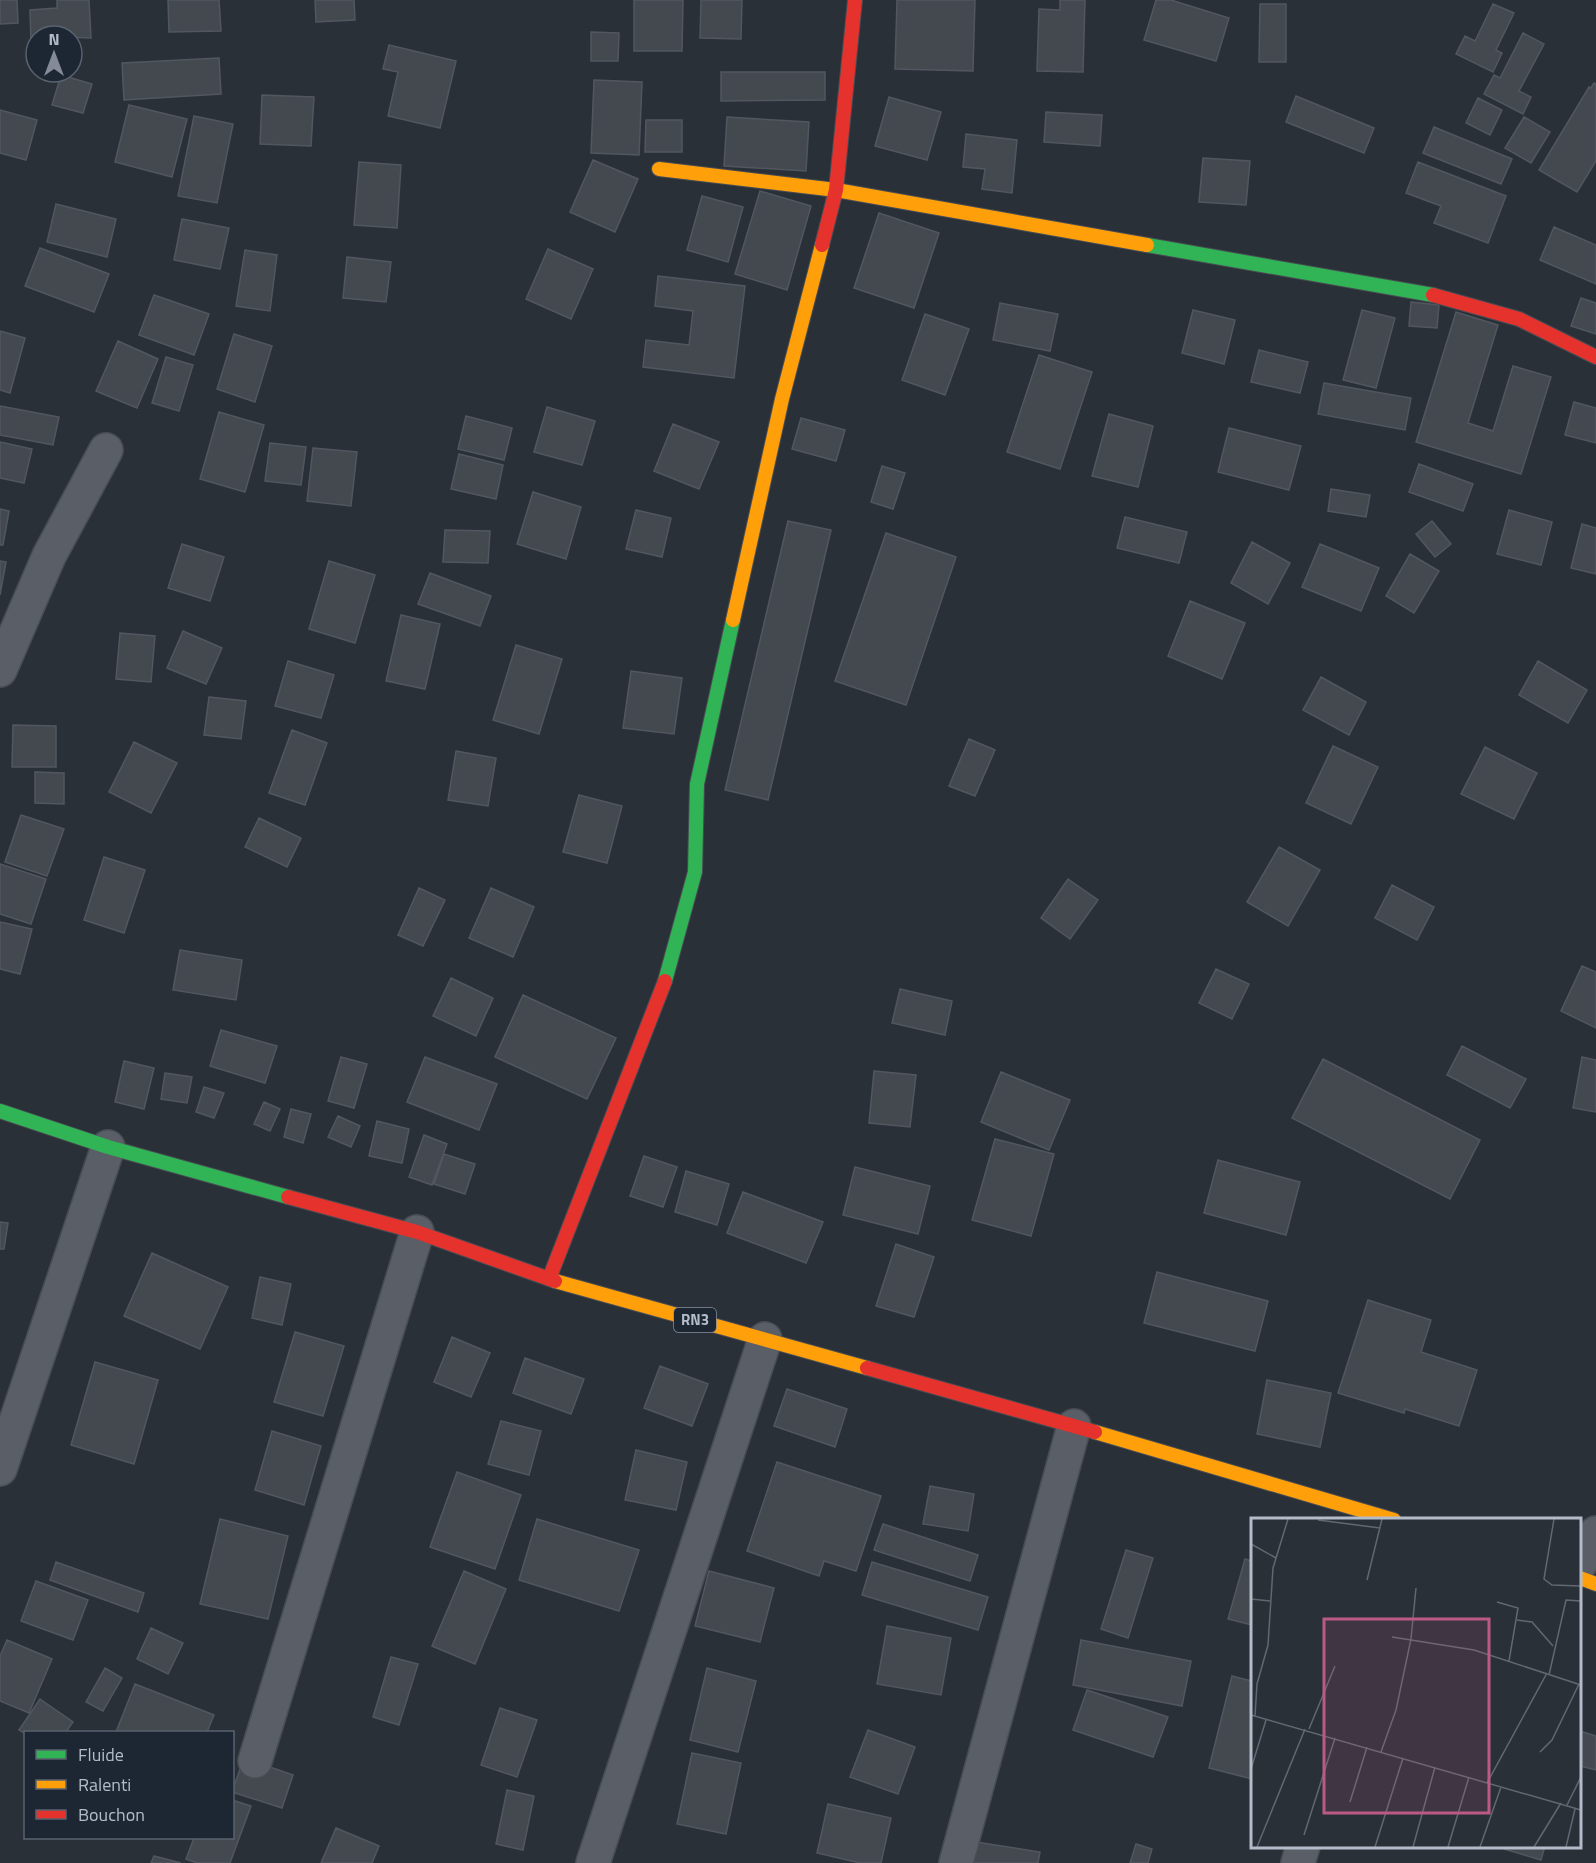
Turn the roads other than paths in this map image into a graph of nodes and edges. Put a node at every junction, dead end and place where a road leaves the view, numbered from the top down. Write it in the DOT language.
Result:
graph roads {
  1 [pos="855,0"];
  2 [pos="659,169"];
  3 [pos="836,190"];
  4 [pos="1596,357"];
  5 [pos="106,450"];
  6 [pos="0,670"];
  7 [pos="0,1111"];
  8 [pos="108,1147"];
  9 [pos="417,1232"];
  10 [pos="549,1280"];
  11 [pos="765,1339"];
  12 [pos="1074,1426"];
  13 [pos="0,1469"];
  14 [pos="1387,1518"];
  15 [pos="1596,1533"];
  16 [pos="1581,1562"];
  17 [pos="1581,1578"];
  18 [pos="1596,1584"];
  19 [pos="255,1761"];
  20 [pos="1303,1848"];
  21 [pos="593,1863"];
  22 [pos="956,1863"];
  23 [pos="1299,1863"];
  1 -- 3 [label="main road"];
  2 -- 3 [label="main road"];
  3 -- 4 [label="main road"];
  3 -- 10 [label="main road"];
  5 -- 6 [label="street"];
  7 -- 8 [label="main road, RN3"];
  8 -- 9 [label="main road, RN3"];
  8 -- 13 [label="street"];
  9 -- 10 [label="main road, RN3"];
  9 -- 19 [label="street"];
  10 -- 11 [label="main road, RN3"];
  11 -- 12 [label="main road, RN3"];
  11 -- 21 [label="street"];
  12 -- 14 [label="main road, RN3"];
  12 -- 22 [label="street"];
  15 -- 16 [label="street"];
  17 -- 18 [label="main road"];
  20 -- 23 [label="street"];
}
